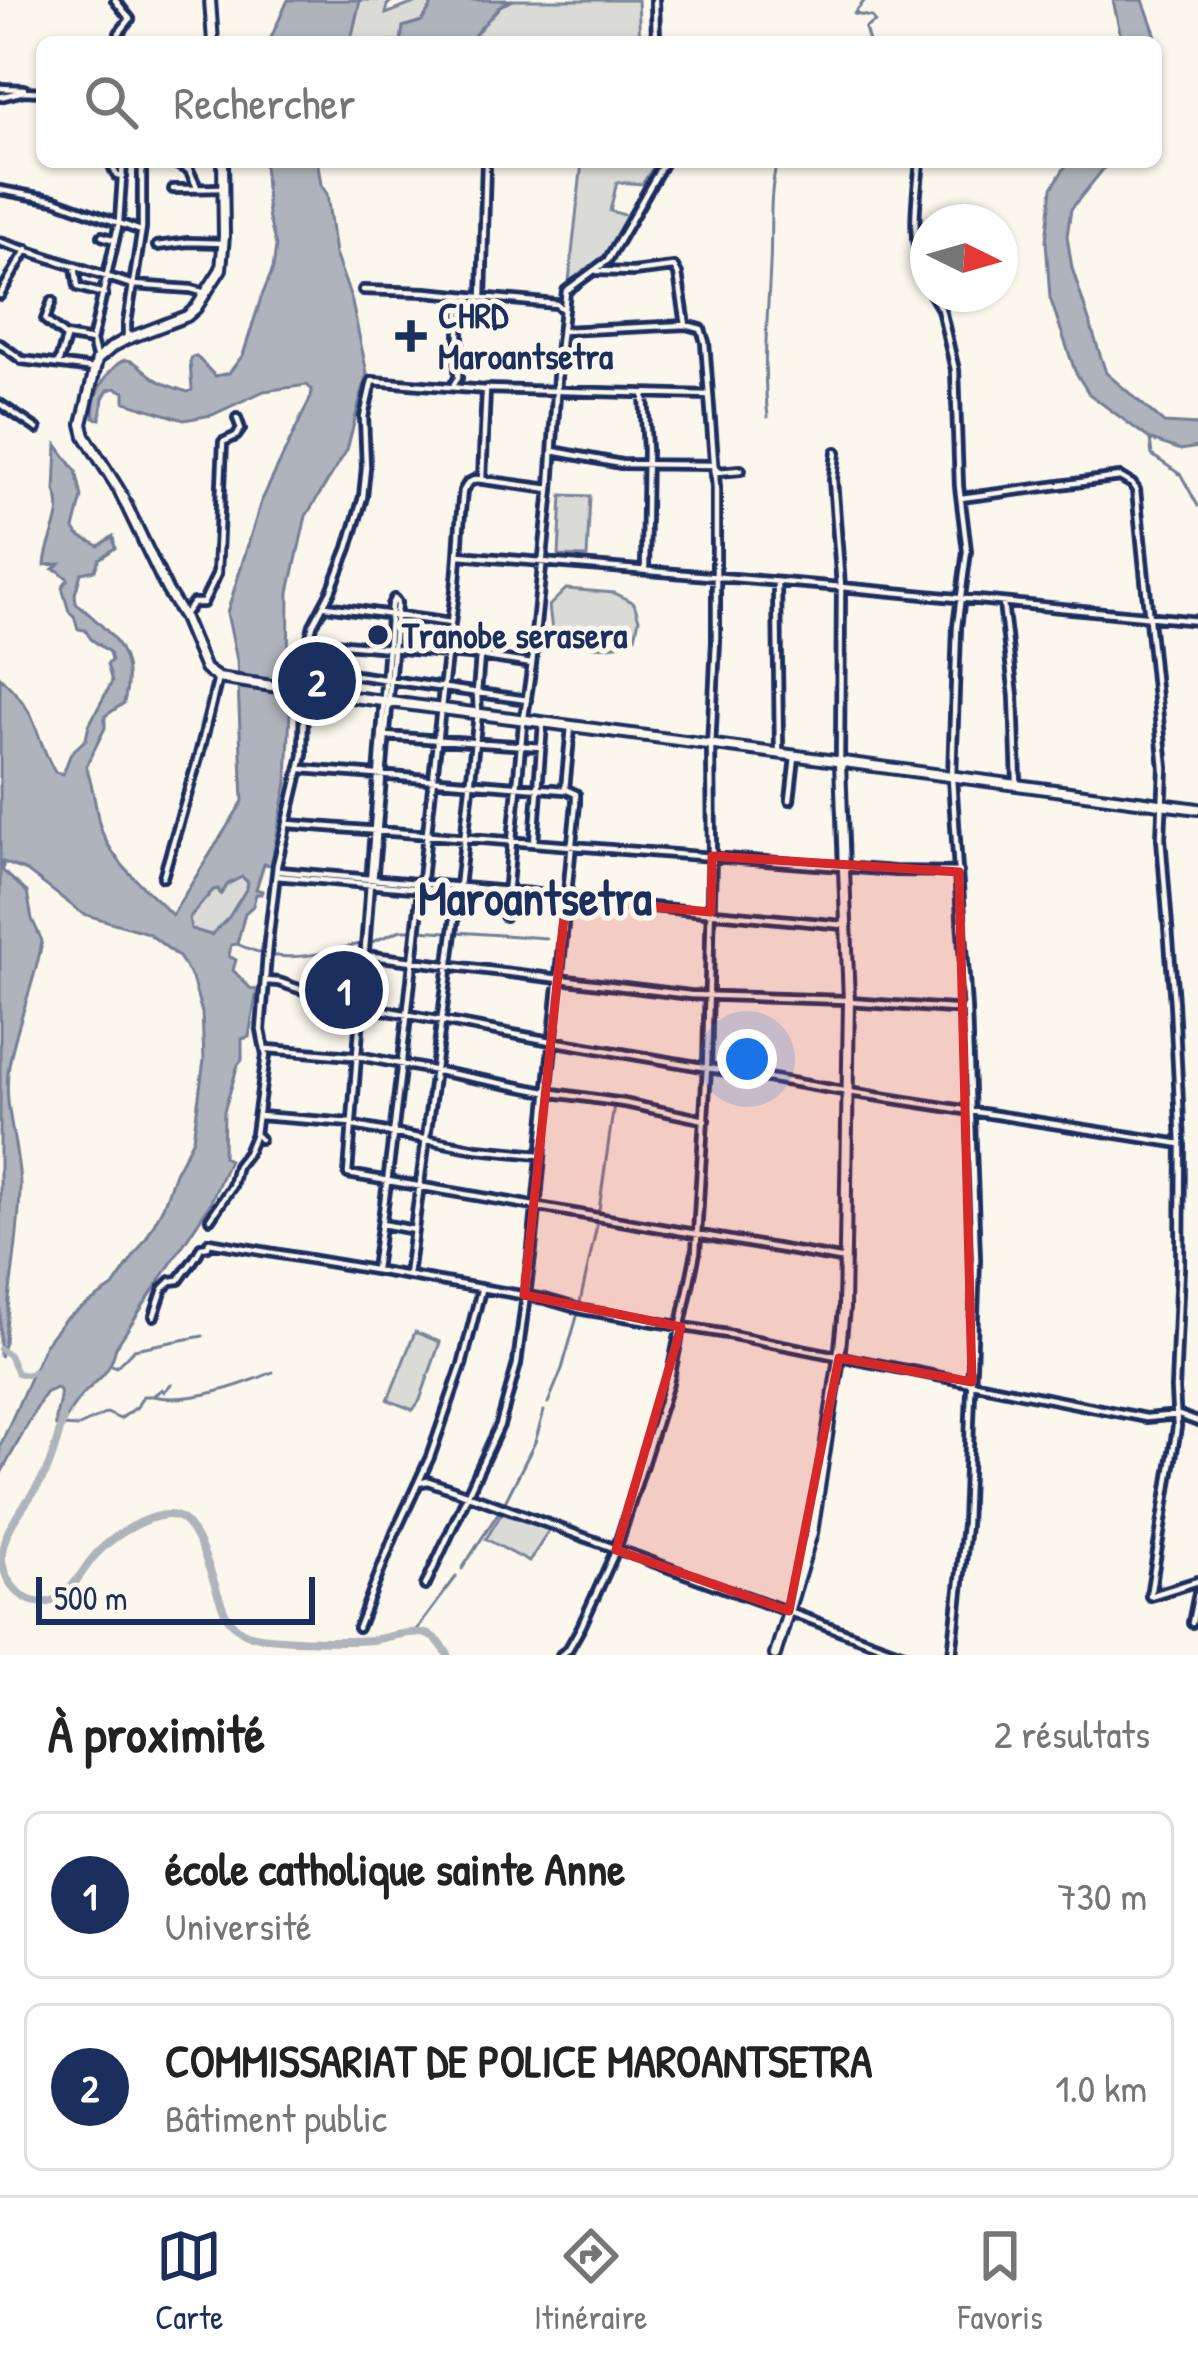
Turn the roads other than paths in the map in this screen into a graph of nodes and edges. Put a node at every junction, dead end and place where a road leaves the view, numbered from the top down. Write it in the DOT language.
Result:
graph roads {
  1 [pos="115,0"];
  2 [pos="210,0"];
  3 [pos="655,0"];
  4 [pos="119,33"];
  5 [pos="213,36"];
  6 [pos="656,36"];
  7 [pos="0,88"];
  8 [pos="36,91"];
  9 [pos="36,92"];
  10 [pos="0,97"];
  11 [pos="113,168"];
  12 [pos="123,168"];
  13 [pos="142,168"];
  14 [pos="185,168"];
  15 [pos="223,168"];
  16 [pos="486,168"];
  17 [pos="661,168"];
  18 [pos="919,168"];
  19 [pos="123,178"];
  20 [pos="197,187"];
  21 [pos="224,188"];
  22 [pos="173,189"];
  23 [pos="0,190"];
  24 [pos="916,204"];
  25 [pos="118,222"];
  26 [pos="141,231"];
  27 [pos="102,236"];
  28 [pos="115,240"];
  29 [pos="0,242"];
  30 [pos="224,243"];
  31 [pos="157,246"];
  32 [pos="27,249"];
  33 [pos="75,266"];
  34 [pos="597,271"];
  35 [pos="107,276"];
  36 [pos="133,285"];
  37 [pos="363,290"];
  38 [pos="206,293"];
  39 [pos="104,294"];
  40 [pos="460,295"];
  41 [pos="0,296"];
  42 [pos="482,298"];
  43 [pos="52,301"];
  44 [pos="564,310"];
  45 [pos="942,312"];
  46 [pos="686,326"];
  47 [pos="563,332"];
  48 [pos="65,336"];
  49 [pos="128,339"];
  50 [pos="92,340"];
  51 [pos="2,347"];
  52 [pos="58,364"];
  53 [pos="95,364"];
  54 [pos="449,385"];
  55 [pos="486,389"];
  56 [pos="557,391"];
  57 [pos="644,395"];
  58 [pos="709,395"];
  59 [pos="0,404"];
  60 [pos="236,418"];
  61 [pos="37,429"];
  62 [pos="553,451"];
  63 [pos="836,452"];
  64 [pos="646,465"];
  65 [pos="714,465"];
  66 [pos="741,470"];
  67 [pos="482,479"];
  68 [pos="550,489"];
  69 [pos="961,498"];
  70 [pos="459,555"];
  71 [pos="543,562"];
  72 [pos="645,571"];
  73 [pos="716,578"];
  74 [pos="777,583"];
  75 [pos="841,587"];
  76 [pos="962,599"];
  77 [pos="1004,603"];
  78 [pos="323,606"];
  79 [pos="393,615"];
  80 [pos="1147,615"];
  81 [pos="183,616"];
  82 [pos="1198,621"];
  83 [pos="451,623"];
  84 [pos="309,640"];
  85 [pos="390,648"];
  86 [pos="446,652"];
  87 [pos="480,656"];
  88 [pos="532,664"];
  89 [pos="308,668"];
  90 [pos="223,679"];
  91 [pos="387,681"];
  92 [pos="442,689"];
  93 [pos="304,691"];
  94 [pos="477,693"];
  95 [pos="527,700"];
  96 [pos="385,702"];
  97 [pos="440,709"];
  98 [pos="478,714"];
  99 [pos="524,720"];
  100 [pos="543,723"];
  101 [pos="571,727"];
  102 [pos="385,736"];
  103 [pos="437,738"];
  104 [pos="475,741"];
  105 [pos="521,746"];
  106 [pos="541,747"];
  107 [pos="711,747"];
  108 [pos="779,755"];
  109 [pos="795,757"];
  110 [pos="841,763"];
  111 [pos="300,769"];
  112 [pos="379,775"];
  113 [pos="952,778"];
  114 [pos="432,780"];
  115 [pos="469,782"];
  116 [pos="1017,785"];
  117 [pos="518,786"];
  118 [pos="538,787"];
  119 [pos="565,790"];
  120 [pos="790,800"];
  121 [pos="1163,804"];
  122 [pos="1198,809"];
  123 [pos="287,824"];
  124 [pos="375,832"];
  125 [pos="427,833"];
  126 [pos="464,837"];
  127 [pos="512,842"];
  128 [pos="534,843"];
  129 [pos="571,845"];
  130 [pos="712,856"];
  131 [pos="844,867"];
  132 [pos="959,872"];
  133 [pos="277,873"];
  134 [pos="163,877"];
  135 [pos="371,882"];
  136 [pos="422,886"];
  137 [pos="458,889"];
  138 [pos="506,893"];
  139 [pos="566,899"];
  140 [pos="711,912"];
  141 [pos="505,916"];
  142 [pos="847,925"];
  143 [pos="364,956"];
  144 [pos="412,961"];
  145 [pos="448,965"];
  146 [pos="558,979"];
  147 [pos="266,981"];
  148 [pos="709,996"];
  149 [pos="849,1002"];
  150 [pos="360,1005"];
  151 [pos="967,1010"];
  152 [pos="406,1014"];
  153 [pos="441,1021"];
  154 [pos="551,1041"];
  155 [pos="266,1049"];
  156 [pos="356,1057"];
  157 [pos="400,1064"];
  158 [pos="707,1067"];
  159 [pos="434,1071"];
  160 [pos="546,1092"];
  161 [pos="849,1092"];
  162 [pos="971,1109"];
  163 [pos="259,1116"];
  164 [pos="704,1120"];
  165 [pos="352,1125"];
  166 [pos="392,1132"];
  167 [pos="426,1138"];
  168 [pos="1181,1144"];
  169 [pos="540,1155"];
  170 [pos="386,1181"];
  171 [pos="420,1186"];
  172 [pos="536,1206"];
  173 [pos="210,1220"];
  174 [pos="382,1224"];
  175 [pos="414,1230"];
  176 [pos="697,1234"];
  177 [pos="847,1260"];
  178 [pos="375,1270"];
  179 [pos="408,1276"];
  180 [pos="481,1289"];
  181 [pos="524,1295"];
  182 [pos="154,1316"];
  183 [pos="681,1327"];
  184 [pos="839,1358"];
  185 [pos="972,1382"];
  186 [pos="1175,1415"];
  187 [pos="1198,1422"];
  188 [pos="418,1483"];
  189 [pos="468,1496"];
  190 [pos="616,1550"];
  191 [pos="1198,1581"];
  192 [pos="425,1586"];
  193 [pos="1198,1593"];
  194 [pos="789,1611"];
  195 [pos="1192,1623"];
  196 [pos="358,1628"];
  197 [pos="561,1655"];
  198 [pos="775,1655"];
  199 [pos="907,1655"];
  200 [pos="952,1655"];
  1 -- 4 [label="street"];
  2 -- 5 [label="main road"];
  3 -- 6 [label="street"];
  7 -- 8 [label="street"];
  9 -- 10 [label="street"];
  11 -- 19 [label="street"];
  12 -- 19 [label="street"];
  13 -- 26 [label="street"];
  14 -- 20 [label="street"];
  15 -- 21 [label="main road"];
  16 -- 42 [label="street"];
  17 -- 34 [label="street"];
  18 -- 24 [label="street"];
  19 -- 25 [label="street"];
  20 -- 21 [label="street"];
  20 -- 22 [label="street"];
  21 -- 30 [label="main road"];
  23 -- 25 [label="street"];
  25 -- 26 [label="street"];
  25 -- 28 [label="street"];
  26 -- 36 [label="street"];
  27 -- 28 [label="street"];
  28 -- 35 [label="street"];
  29 -- 32 [label="street"];
  30 -- 31 [label="street"];
  30 -- 38 [label="main road"];
  32 -- 33 [label="street"];
  32 -- 41 [label="street"];
  33 -- 35 [label="street"];
  33 -- 39 [label="street"];
  34 -- 44 [label="street"];
  34 -- 46 [label="street"];
  35 -- 36 [label="street"];
  35 -- 39 [label="street"];
  36 -- 38 [label="street"];
  36 -- 49 [label="street"];
  37 -- 40 [label="street"];
  38 -- 49 [label="main road"];
  39 -- 50 [label="street"];
  40 -- 42 [label="street"];
  40 -- 54 [label="street"];
  42 -- 44 [label="street"];
  43 -- 48 [label="street"];
  44 -- 47 [label="street"];
  45 -- 69 [label="street"];
  46 -- 47 [label="street"];
  46 -- 58 [label="street"];
  47 -- 56 [label="street"];
  48 -- 50 [label="street"];
  48 -- 52 [label="street"];
  49 -- 53 [label="main road"];
  50 -- 53 [label="street"];
  51 -- 52 [label="street"];
  52 -- 53 [label="street"];
  53 -- 81 [label="main road"];
  54 -- 55 [label="street"];
  54 -- 78 [label="street"];
  55 -- 56 [label="street"];
  55 -- 67 [label="street"];
  56 -- 57 [label="street"];
  56 -- 62 [label="street"];
  57 -- 58 [label="street"];
  57 -- 64 [label="street"];
  58 -- 65 [label="street"];
  59 -- 61 [label="street"];
  60 -- 81 [label="street"];
  62 -- 64 [label="street"];
  62 -- 68 [label="street"];
  63 -- 75 [label="street"];
  64 -- 65 [label="street"];
  64 -- 72 [label="street"];
  65 -- 66 [label="street"];
  65 -- 73 [label="street"];
  67 -- 68 [label="street"];
  67 -- 70 [label="street"];
  68 -- 71 [label="street"];
  69 -- 76 [label="street"];
  69 -- 80 [label="street"];
  70 -- 71 [label="street"];
  70 -- 83 [label="street"];
  71 -- 72 [label="street"];
  71 -- 88 [label="street"];
  72 -- 73 [label="street"];
  73 -- 74 [label="street"];
  73 -- 107 [label="street"];
  74 -- 75 [label="street"];
  74 -- 108 [label="street"];
  75 -- 76 [label="street"];
  75 -- 110 [label="street"];
  76 -- 77 [label="street"];
  76 -- 113 [label="street"];
  77 -- 80 [label="street"];
  77 -- 116 [label="street"];
  78 -- 79 [label="street"];
  78 -- 84 [label="street"];
  79 -- 83 [label="street"];
  79 -- 85 [label="street"];
  80 -- 82 [label="street"];
  80 -- 121 [label="street"];
  81 -- 90 [label="main road"];
  83 -- 86 [label="street"];
  84 -- 85 [label="street"];
  84 -- 89 [label="street"];
  85 -- 86 [label="street"];
  85 -- 91 [label="street"];
  86 -- 87 [label="street"];
  86 -- 92 [label="street"];
  87 -- 88 [label="street"];
  87 -- 94 [label="street"];
  88 -- 95 [label="street"];
  89 -- 91 [label="street"];
  89 -- 93 [label="street"];
  90 -- 93 [label="main road"];
  90 -- 134 [label="street"];
  91 -- 92 [label="street"];
  91 -- 96 [label="street"];
  92 -- 94 [label="street"];
  92 -- 97 [label="street"];
  93 -- 96 [label="main road"];
  93 -- 111 [label="street"];
  94 -- 95 [label="street"];
  94 -- 98 [label="street"];
  95 -- 99 [label="street"];
  96 -- 97 [label="main road"];
  96 -- 102 [label="street"];
  96 -- 112 [label="street"];
  97 -- 98 [label="main road"];
  97 -- 103 [label="street"];
  98 -- 99 [label="main road"];
  98 -- 104 [label="street"];
  99 -- 100 [label="main road"];
  99 -- 105 [label="street"];
  100 -- 101 [label="main road"];
  100 -- 106 [label="street"];
  101 -- 107 [label="main road"];
  101 -- 119 [label="street"];
  102 -- 103 [label="street"];
  102 -- 112 [label="street"];
  103 -- 104 [label="street"];
  103 -- 114 [label="street"];
  104 -- 105 [label="street"];
  104 -- 115 [label="street"];
  105 -- 106 [label="street"];
  105 -- 117 [label="street"];
  106 -- 118 [label="street"];
  107 -- 108 [label="main road"];
  107 -- 130 [label="street"];
  108 -- 109 [label="main road"];
  109 -- 110 [label="main road"];
  109 -- 120 [label="street"];
  110 -- 113 [label="main road"];
  110 -- 131 [label="main road"];
  111 -- 112 [label="street"];
  111 -- 123 [label="street"];
  112 -- 114 [label="street"];
  112 -- 124 [label="street"];
  113 -- 116 [label="main road"];
  113 -- 132 [label="street"];
  114 -- 115 [label="street"];
  114 -- 125 [label="street"];
  115 -- 117 [label="street"];
  115 -- 126 [label="street"];
  116 -- 121 [label="main road"];
  117 -- 118 [label="street"];
  117 -- 127 [label="street"];
  118 -- 119 [label="street"];
  118 -- 128 [label="street"];
  119 -- 129 [label="street"];
  121 -- 122 [label="main road"];
  121 -- 168 [label="street"];
  123 -- 124 [label="street"];
  123 -- 133 [label="street"];
  124 -- 125 [label="street"];
  124 -- 135 [label="street"];
  125 -- 126 [label="street"];
  125 -- 136 [label="street"];
  126 -- 127 [label="street"];
  126 -- 137 [label="street"];
  127 -- 128 [label="street"];
  127 -- 138 [label="street"];
  128 -- 129 [label="street"];
  129 -- 130 [label="street"];
  129 -- 139 [label="street"];
  130 -- 131 [label="street"];
  130 -- 140 [label="street"];
  131 -- 132 [label="street"];
  131 -- 142 [label="main road"];
  132 -- 151 [label="street"];
  133 -- 135 [label="street"];
  133 -- 147 [label="street"];
  135 -- 136 [label="street"];
  135 -- 143 [label="street"];
  136 -- 137 [label="street"];
  136 -- 144 [label="street"];
  137 -- 138 [label="street"];
  137 -- 145 [label="street"];
  138 -- 139 [label="street"];
  138 -- 141 [label="street"];
  139 -- 140 [label="street"];
  139 -- 146 [label="street"];
  140 -- 142 [label="street"];
  140 -- 148 [label="street"];
  142 -- 149 [label="main road"];
  143 -- 144 [label="street"];
  143 -- 150 [label="street"];
  144 -- 145 [label="street"];
  144 -- 152 [label="street"];
  145 -- 146 [label="street"];
  145 -- 153 [label="street"];
  146 -- 148 [label="street"];
  146 -- 154 [label="street"];
  147 -- 150 [label="street"];
  147 -- 155 [label="street"];
  148 -- 149 [label="street"];
  148 -- 158 [label="street"];
  149 -- 151 [label="street"];
  149 -- 161 [label="main road"];
  150 -- 152 [label="street"];
  150 -- 156 [label="street"];
  151 -- 162 [label="street"];
  152 -- 153 [label="street"];
  152 -- 157 [label="street"];
  153 -- 154 [label="street"];
  153 -- 159 [label="street"];
  154 -- 158 [label="street"];
  154 -- 160 [label="street"];
  155 -- 156 [label="street"];
  155 -- 163 [label="street"];
  156 -- 157 [label="street"];
  156 -- 165 [label="street"];
  157 -- 159 [label="street"];
  157 -- 166 [label="street"];
  158 -- 161 [label="street"];
  158 -- 164 [label="street"];
  159 -- 160 [label="street"];
  159 -- 167 [label="street"];
  160 -- 164 [label="street"];
  160 -- 169 [label="street"];
  161 -- 162 [label="street"];
  161 -- 177 [label="main road"];
  162 -- 168 [label="street"];
  162 -- 185 [label="street"];
  163 -- 165 [label="street"];
  163 -- 173 [label="street"];
  164 -- 176 [label="street"];
  165 -- 166 [label="street"];
  165 -- 170 [label="street"];
  166 -- 167 [label="street"];
  166 -- 170 [label="street"];
  167 -- 169 [label="street"];
  167 -- 171 [label="street"];
  168 -- 186 [label="street"];
  169 -- 172 [label="street"];
  170 -- 171 [label="street"];
  170 -- 174 [label="street"];
  171 -- 172 [label="street"];
  171 -- 175 [label="street"];
  172 -- 176 [label="street"];
  172 -- 181 [label="street"];
  174 -- 175 [label="street"];
  174 -- 178 [label="street"];
  175 -- 179 [label="street"];
  176 -- 177 [label="street"];
  176 -- 183 [label="street"];
  177 -- 184 [label="main road"];
  178 -- 179 [label="street"];
  178 -- 182 [label="street"];
  179 -- 180 [label="street"];
  180 -- 181 [label="street"];
  180 -- 188 [label="street"];
  181 -- 183 [label="street"];
  181 -- 189 [label="street"];
  183 -- 184 [label="street"];
  183 -- 190 [label="street"];
  184 -- 185 [label="street"];
  184 -- 194 [label="main road"];
  185 -- 186 [label="street"];
  185 -- 200 [label="street"];
  186 -- 187 [label="street"];
  186 -- 191 [label="street"];
  188 -- 189 [label="street"];
  188 -- 196 [label="street"];
  189 -- 190 [label="street"];
  189 -- 192 [label="street"];
  190 -- 194 [label="street"];
  190 -- 197 [label="street"];
  193 -- 195 [label="street"];
  194 -- 198 [label="main road"];
  194 -- 199 [label="street"];
}
